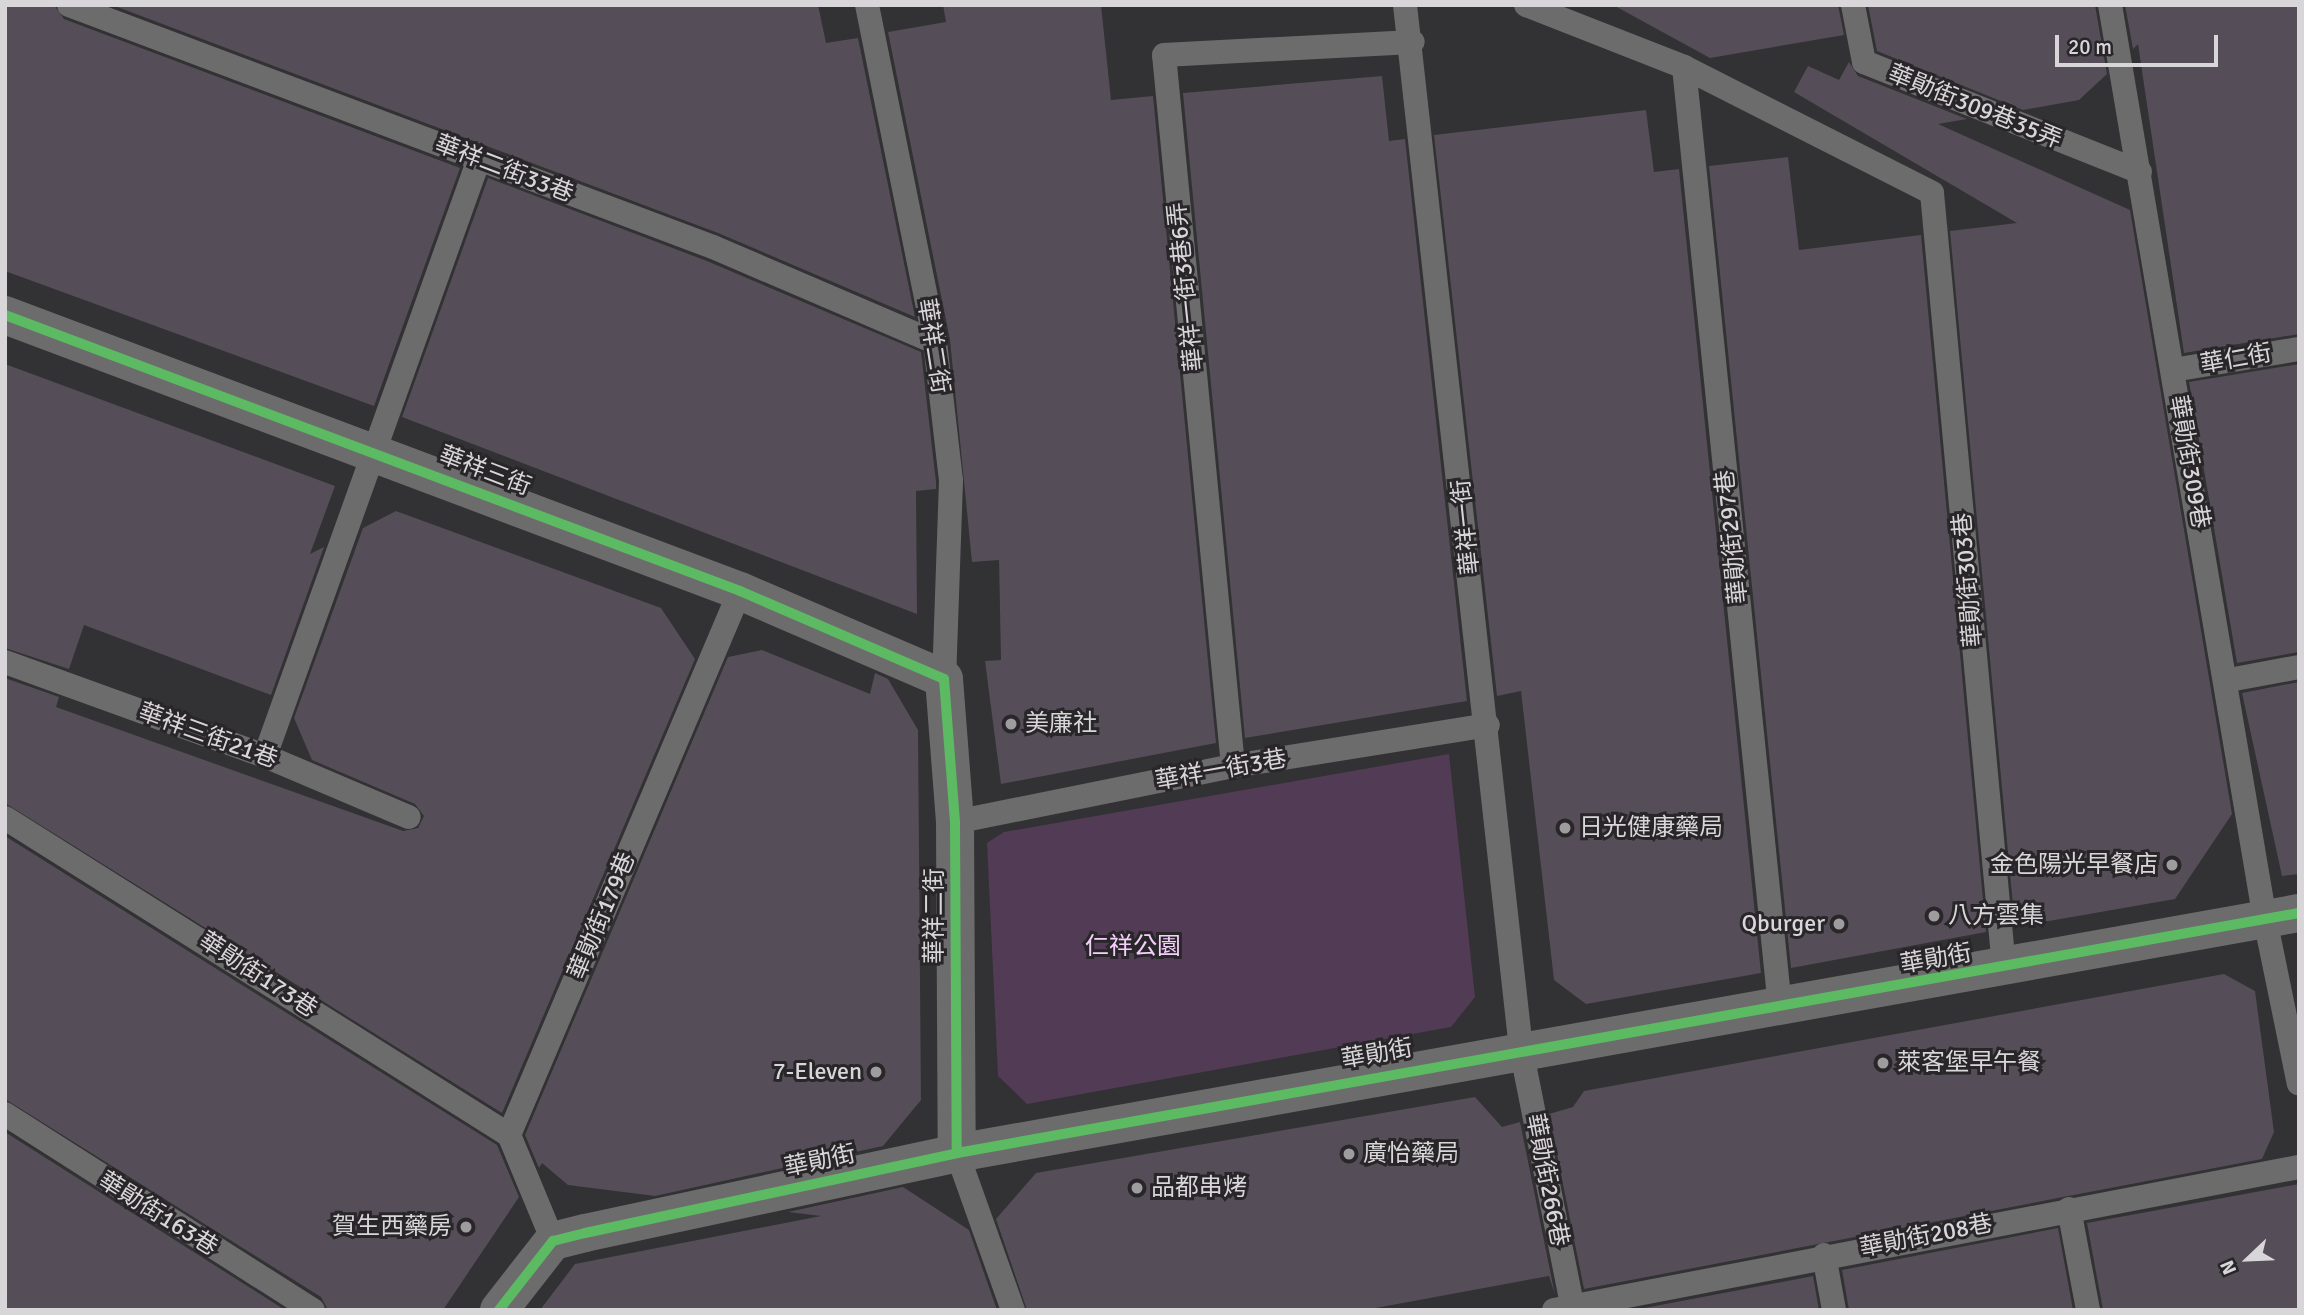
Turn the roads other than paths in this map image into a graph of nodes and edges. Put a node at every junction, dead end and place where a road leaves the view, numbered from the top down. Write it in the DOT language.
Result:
graph roads {
  1 [pos="69,5"];
  2 [pos="867,5"];
  3 [pos="1405,5"];
  4 [pos="1526,5"];
  5 [pos="1853,5"];
  6 [pos="2110,5"];
  7 [pos="1413,42"];
  8 [pos="1684,67"];
  9 [pos="480,159"];
  10 [pos="2140,173"];
  11 [pos="5,315"];
  12 [pos="935,342"];
  13 [pos="2299,349"];
  14 [pos="2173,370"];
  15 [pos="377,452"];
  16 [pos="740,591"];
  17 [pos="5,662"];
  18 [pos="2299,667"];
  19 [pos="944,679"];
  20 [pos="2229,680"];
  21 [pos="1488,725"];
  22 [pos="265,755"];
  23 [pos="1233,766"];
  24 [pos="409,817"];
  25 [pos="5,818"];
  26 [pos="955,822"];
  27 [pos="2282,916"];
  28 [pos="2004,968"];
  29 [pos="1780,1008"];
  30 [pos="1521,1049"];
  31 [pos="2299,1084"];
  32 [pos="5,1114"];
  33 [pos="509,1135"];
  34 [pos="957,1153"];
  35 [pos="2299,1167"];
  36 [pos="2069,1209"];
  37 [pos="553,1241"];
  38 [pos="1824,1255"];
  39 [pos="1567,1309"];
  40 [pos="313,1310"];
  41 [pos="499,1310"];
  42 [pos="1013,1310"];
  43 [pos="1834,1310"];
  44 [pos="2088,1310"];
  1 -- 9 [label="lane, 華祥二街33巷"];
  2 -- 12 [label="lane, 華祥二街"];
  3 -- 7 [label="lane, 華祥一街"];
  4 -- 8 [label="lane"];
  5 -- 10 [label="lane, 華勛街309巷35弄"];
  6 -- 10 [label="lane, 華勛街309巷"];
  7 -- 21 [label="lane, 華祥一街"];
  7 -- 23 [label="lane, 華祥一街3巷6弄"];
  8 -- 28 [label="lane, 華勛街303巷"];
  8 -- 29 [label="lane, 華勛街297巷"];
  9 -- 12 [label="lane, 華祥二街33巷"];
  9 -- 15 [label="lane"];
  10 -- 14 [label="lane, 華勛街309巷"];
  11 -- 15 [label="street, 華祥三街"];
  12 -- 19 [label="lane, 華祥二街"];
  13 -- 14 [label="lane, 華仁街"];
  14 -- 20 [label="lane, 華勛街309巷"];
  15 -- 16 [label="street, 華祥三街"];
  15 -- 22 [label="lane"];
  16 -- 19 [label="street, 華祥三街"];
  16 -- 33 [label="lane, 華勛街179巷"];
  17 -- 22 [label="lane, 華祥三街21巷"];
  18 -- 20 [label="lane"];
  19 -- 26 [label="street, 華祥二街"];
  20 -- 27 [label="lane, 華勛街309巷"];
  21 -- 23 [label="lane, 華祥一街3巷"];
  21 -- 30 [label="lane, 華祥一街"];
  22 -- 24 [label="lane, 華祥三街21巷"];
  23 -- 26 [label="lane, 華祥一街3巷"];
  25 -- 33 [label="lane, 華勛街173巷"];
  26 -- 34 [label="street, 華祥二街"];
  27 -- 28 [label="street, 華勛街"];
  27 -- 31 [label="lane, 華勛街309巷"];
  28 -- 29 [label="street, 華勛街"];
  29 -- 30 [label="street, 華勛街"];
  30 -- 34 [label="street, 華勛街"];
  30 -- 39 [label="lane, 華勛街266巷"];
  32 -- 40 [label="lane, 華勛街163巷"];
  33 -- 37 [label="lane"];
  34 -- 37 [label="street, 華勛街"];
  34 -- 42 [label="lane"];
  35 -- 36 [label="lane, 華勛街208巷"];
  36 -- 38 [label="lane, 華勛街208巷"];
  36 -- 44 [label="lane"];
  37 -- 41 [label="street"];
  38 -- 39 [label="lane, 華勛街208巷"];
  38 -- 43 [label="lane"];
}
